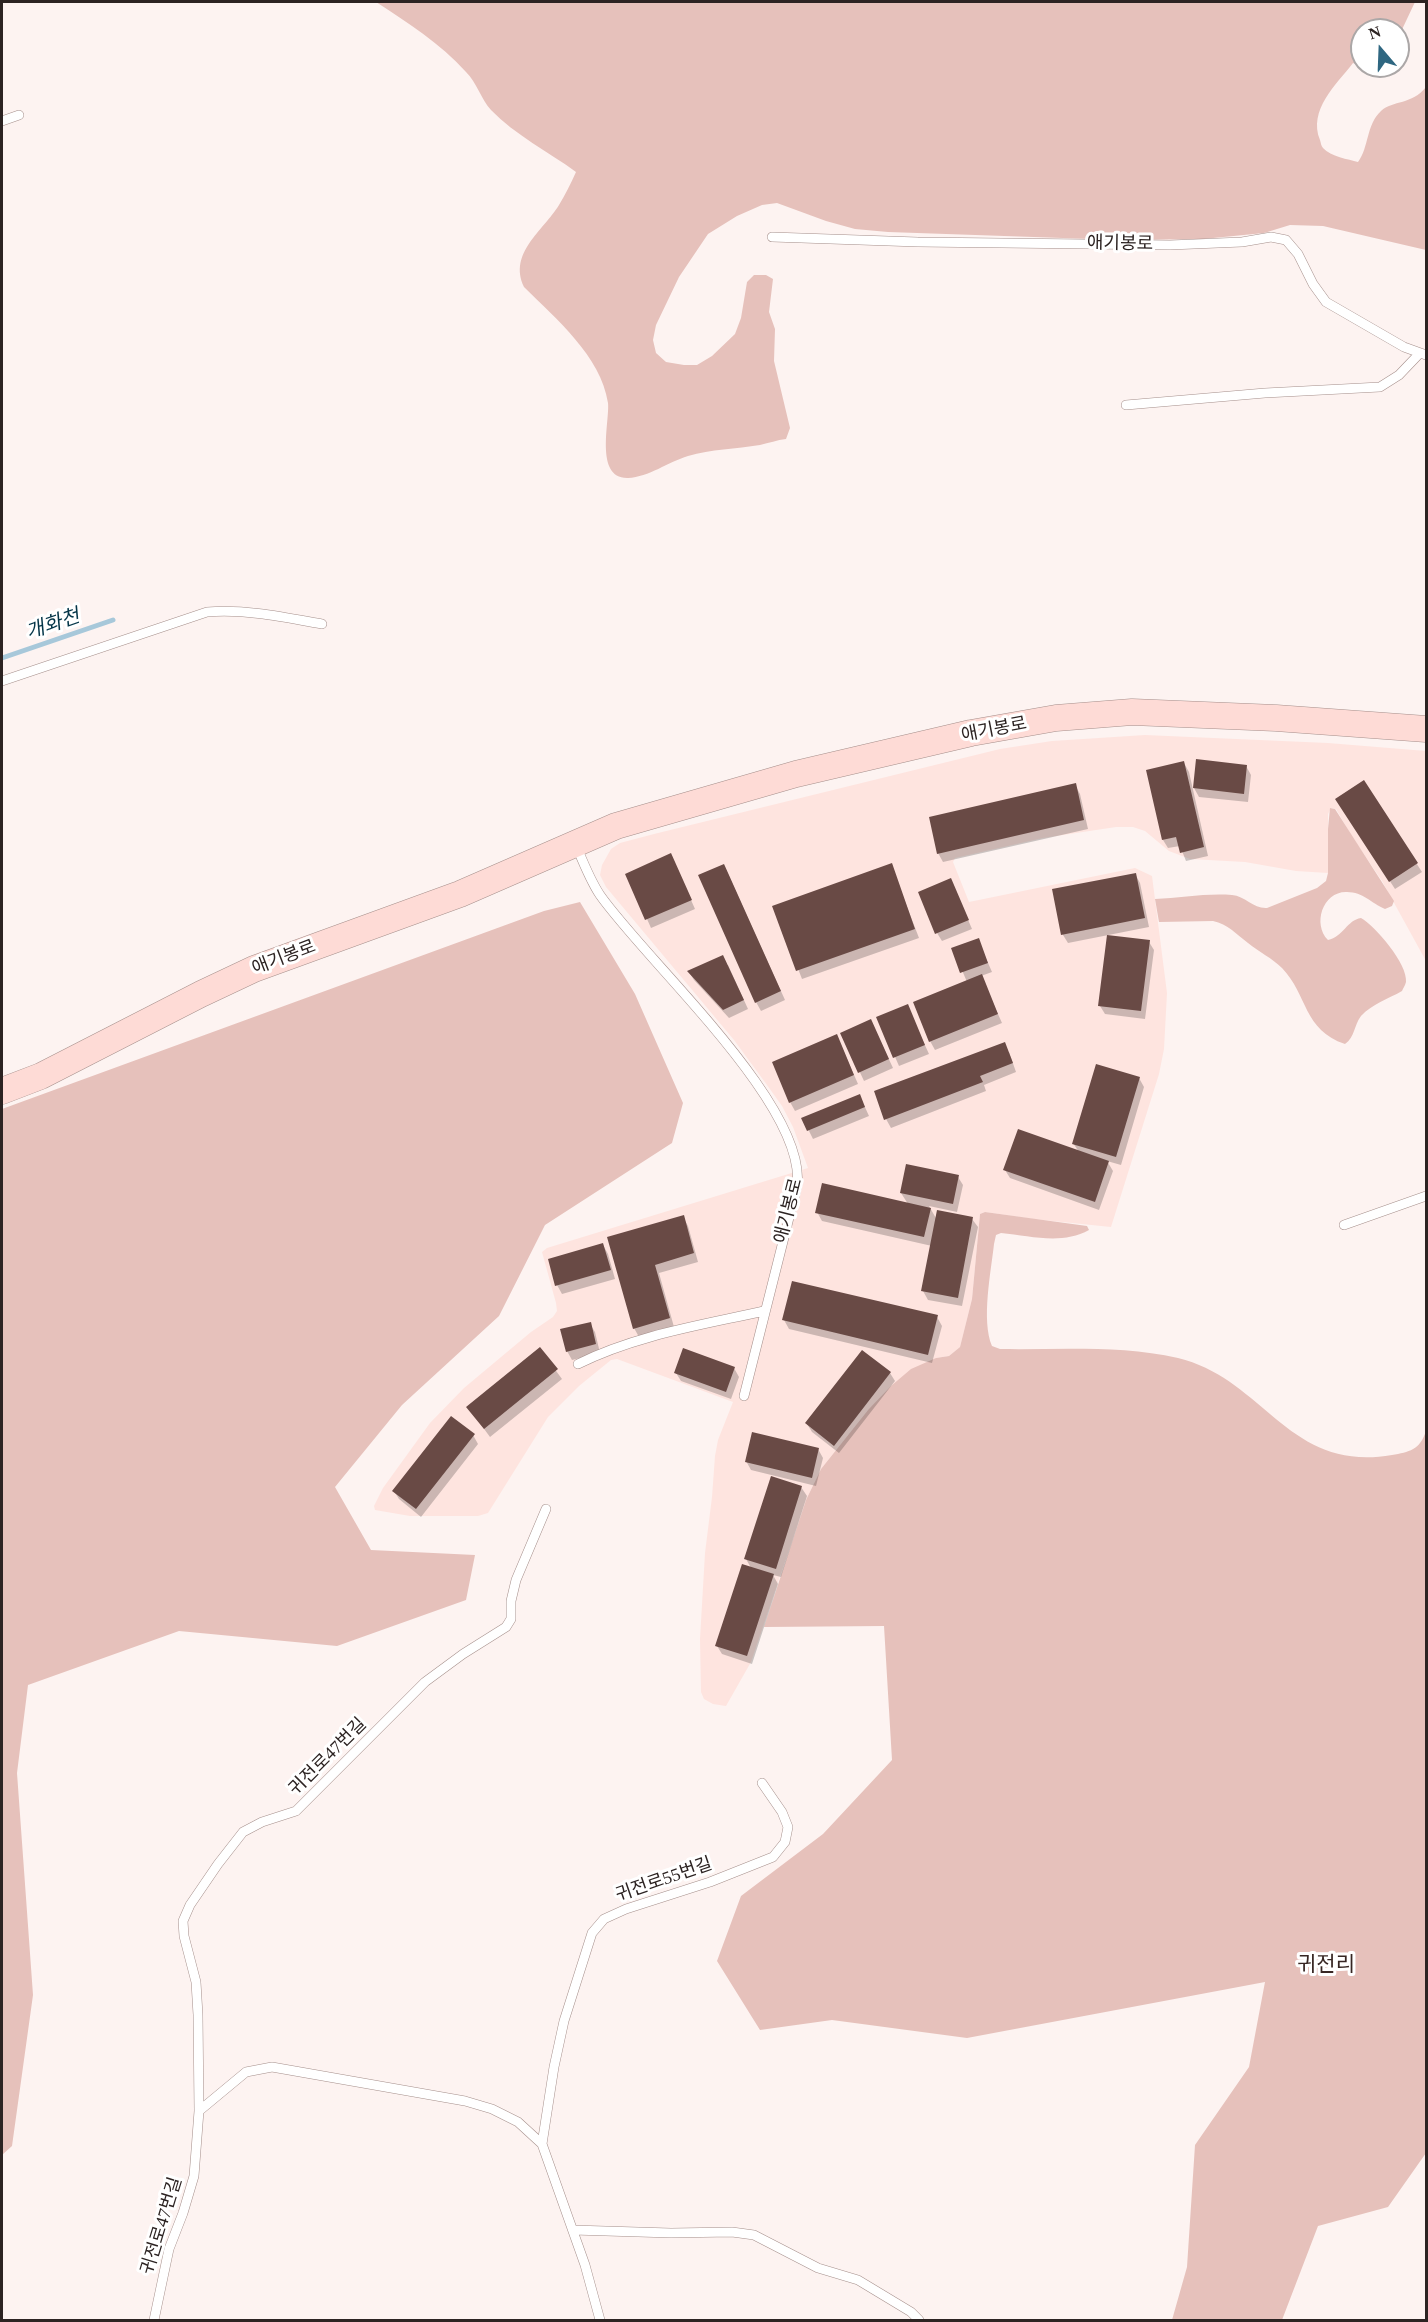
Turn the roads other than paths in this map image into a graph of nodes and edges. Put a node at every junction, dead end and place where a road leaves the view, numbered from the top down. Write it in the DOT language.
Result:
graph roads {
  1 [pos="19,115"];
  2 [pos="2,122"];
  3 [pos="772,237"];
  4 [pos="1423,354"];
  5 [pos="1126,405"];
  6 [pos="322,624"];
  7 [pos="2,681"];
  8 [pos="1426,729"];
  9 [pos="575,843"];
  10 [pos="2,1091"];
  11 [pos="1426,1196"];
  12 [pos="1344,1225"];
  13 [pos="764,1311"];
  14 [pos="578,1364"];
  15 [pos="744,1396"];
  16 [pos="546,1509"];
  17 [pos="762,1783"];
  18 [pos="199,2111"];
  19 [pos="542,2144"];
  20 [pos="573,2230"];
  21 [pos="154,2320"];
  22 [pos="600,2320"];
  23 [pos="919,2320"];
  1 -- 2 [label="lane"];
  3 -- 4 [label="lane, 애기봉로"];
  4 -- 5 [label="lane, 애기봉로"];
  6 -- 7 [label="lane"];
  8 -- 9 [label="main road, 애기봉로"];
  9 -- 10 [label="main road, 애기봉로"];
  9 -- 13 [label="lane, 애기봉로"];
  11 -- 12 [label="lane"];
  13 -- 14 [label="lane"];
  13 -- 15 [label="lane, 애기봉로"];
  16 -- 18 [label="lane, 귀전로47번길"];
  17 -- 19 [label="lane, 귀전로55번길"];
  18 -- 19 [label="lane, 귀전로55번길"];
  18 -- 21 [label="lane, 귀전로47번길"];
  19 -- 20 [label="lane, 귀전로55번길"];
  20 -- 22 [label="lane, 귀전로55번길"];
  20 -- 23 [label="lane"];
}
